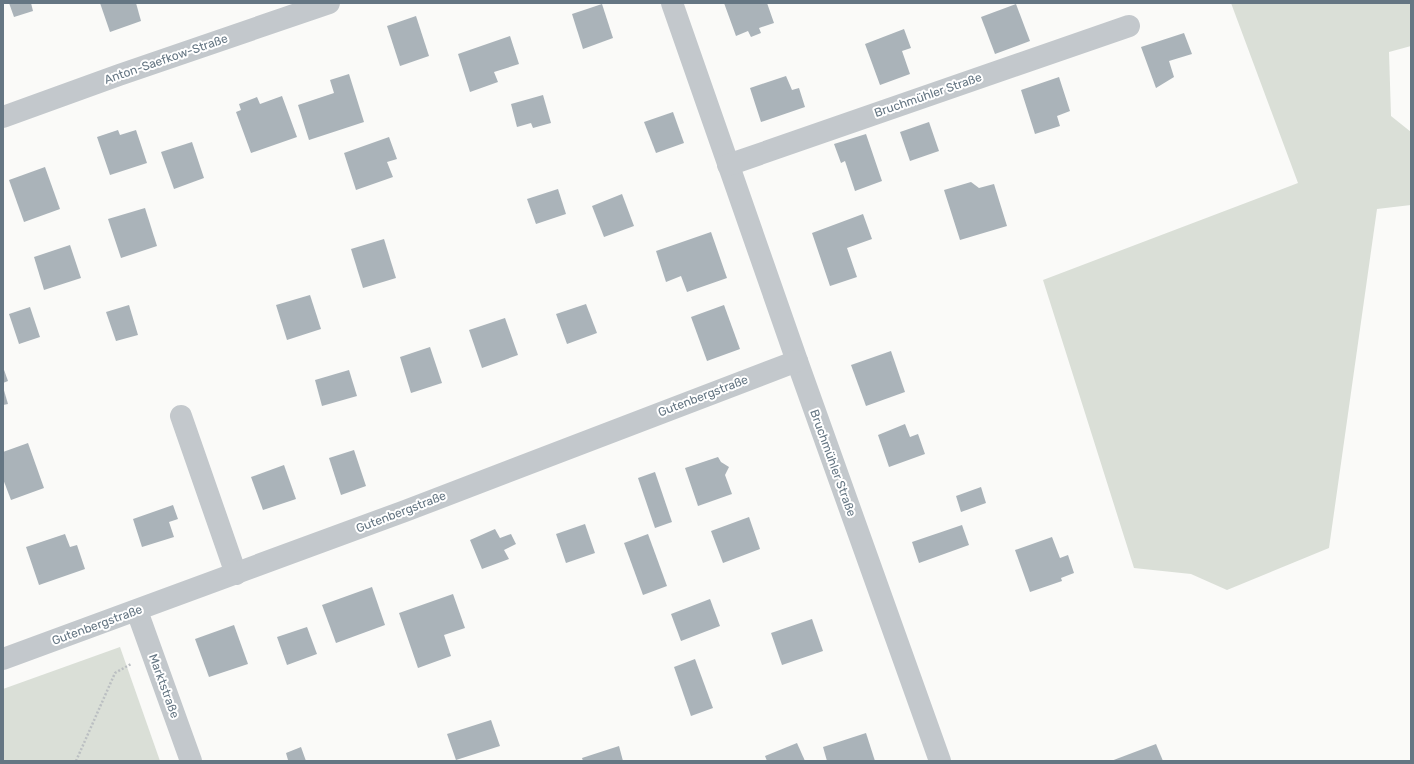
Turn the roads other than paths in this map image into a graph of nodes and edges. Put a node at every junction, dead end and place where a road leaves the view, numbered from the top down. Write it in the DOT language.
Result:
graph roads {
  1 [pos="329,3"];
  2 [pos="672,3"];
  3 [pos="1129,26"];
  4 [pos="3,117"];
  5 [pos="728,165"];
  6 [pos="797,361"];
  7 [pos="182,416"];
  8 [pos="236,574"];
  9 [pos="137,611"];
  10 [pos="3,660"];
  11 [pos="191,761"];
  12 [pos="940,761"];
  1 -- 4 [label="street, Anton-Saefkow-Straße"];
  2 -- 5 [label="street, Bruchmühler Straße"];
  3 -- 5 [label="street, Bruchmühler Straße"];
  5 -- 6 [label="street, Bruchmühler Straße"];
  6 -- 8 [label="street, Gutenbergstraße"];
  6 -- 12 [label="street, Bruchmühler Straße"];
  7 -- 8 [label="street"];
  8 -- 9 [label="street, Gutenbergstraße"];
  9 -- 10 [label="street, Gutenbergstraße"];
  9 -- 11 [label="street, Marktstraße"];
}
